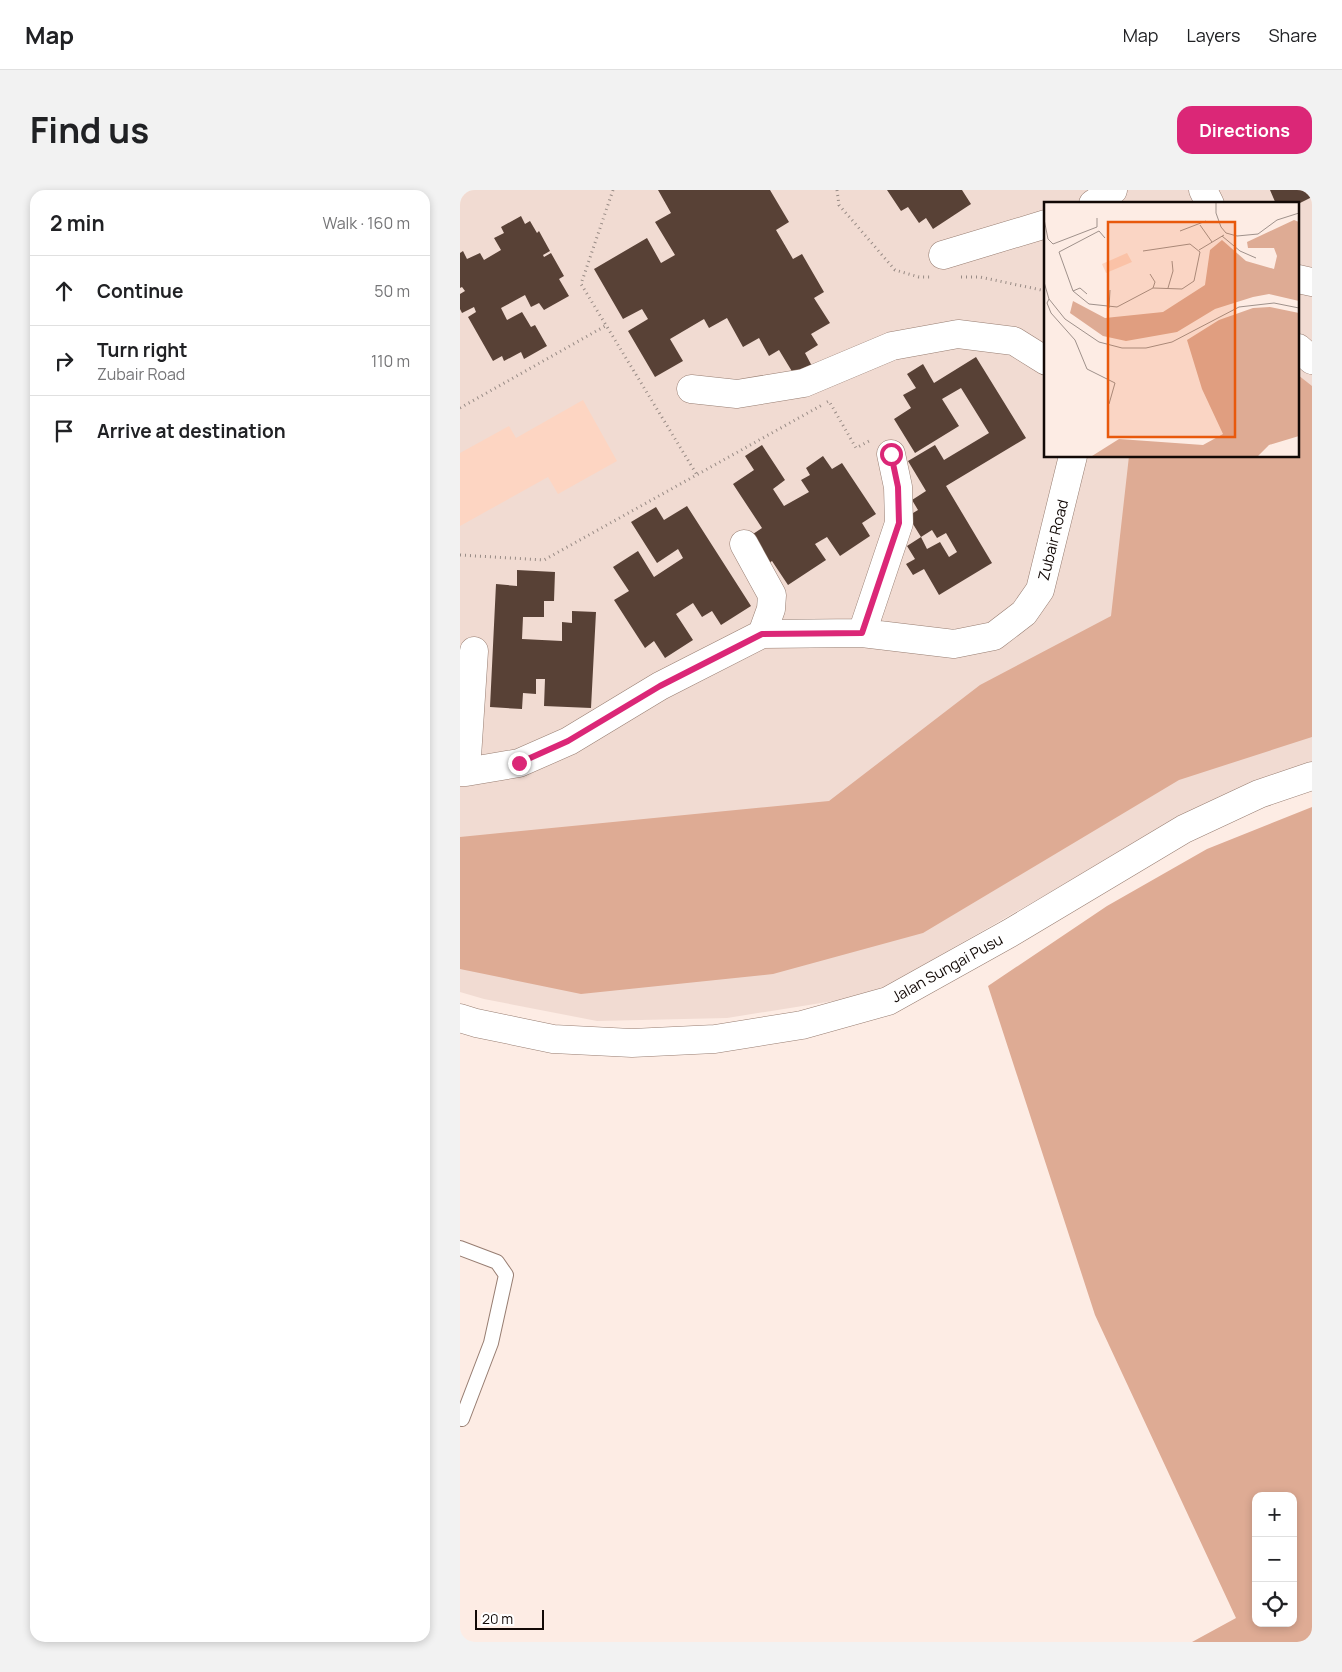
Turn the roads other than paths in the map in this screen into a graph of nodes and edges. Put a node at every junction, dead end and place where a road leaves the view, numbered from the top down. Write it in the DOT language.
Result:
graph roads {
  1 [pos="1113,190"];
  2 [pos="1203,190"];
  3 [pos="1096,202"];
  4 [pos="1209,202"];
  5 [pos="1044,225"];
  6 [pos="943,255"];
  7 [pos="1299,278"];
  8 [pos="1312,282"];
  9 [pos="1299,349"];
  10 [pos="1044,360"];
  11 [pos="1312,360"];
  12 [pos="692,389"];
  13 [pos="882,447"];
  14 [pos="1073,458"];
  15 [pos="744,544"];
  16 [pos="862,633"];
  17 [pos="762,634"];
  18 [pos="474,651"];
  19 [pos="463,772"];
  20 [pos="1312,776"];
  21 [pos="460,1018"];
  22 [pos="460,1248"];
  23 [pos="462,1419"];
  1 -- 3 [label="street"];
  2 -- 4 [label="street"];
  5 -- 6 [label="street"];
  7 -- 8 [label="street"];
  9 -- 11 [label="street"];
  10 -- 12 [label="street"];
  13 -- 16 [label="street"];
  14 -- 16 [label="street, Zubair Road"];
  15 -- 17 [label="street"];
  16 -- 17 [label="street, Zubair Road"];
  17 -- 19 [label="street, Zubair Road"];
  18 -- 19 [label="street"];
  20 -- 21 [label="street, Jalan Sungai Pusu"];
  22 -- 23 [label="lane"];
}
